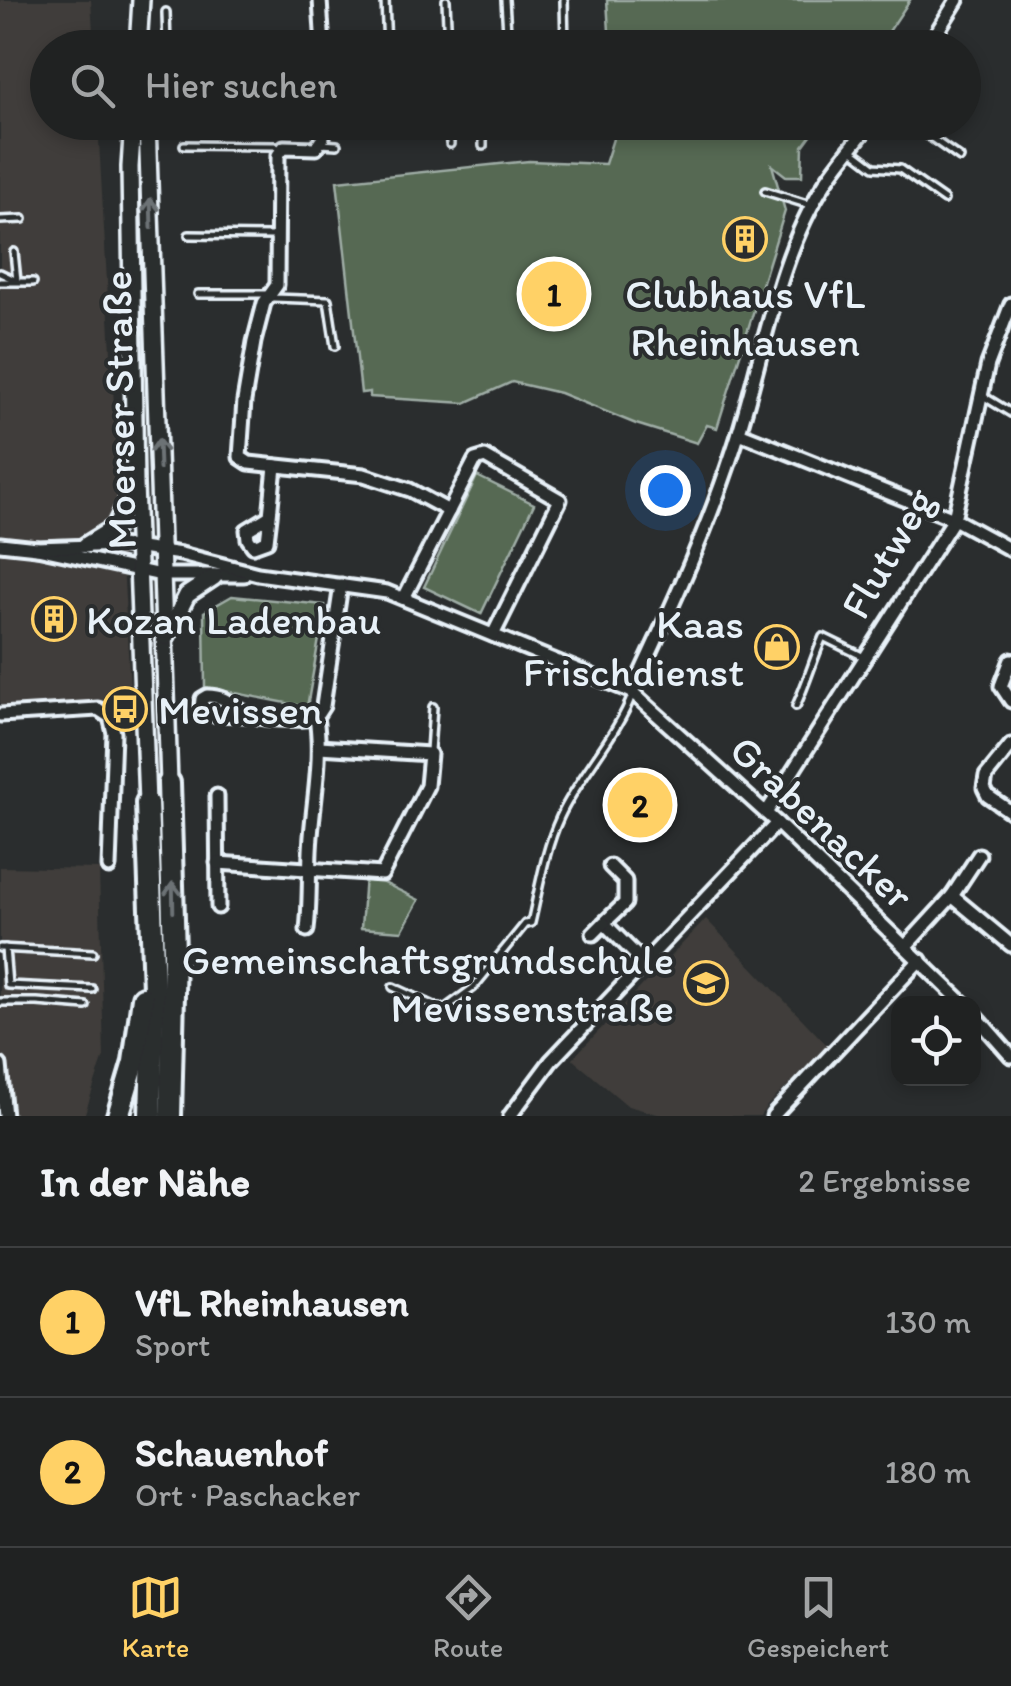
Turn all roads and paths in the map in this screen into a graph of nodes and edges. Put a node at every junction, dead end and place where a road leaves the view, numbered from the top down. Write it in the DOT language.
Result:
graph roads {
  1 [pos="142,0"];
  2 [pos="320,0"];
  3 [pos="385,0"];
  4 [pos="446,0"];
  5 [pos="505,0"];
  6 [pos="564,0"];
  7 [pos="957,0"];
  8 [pos="166,12"];
  9 [pos="141,30"];
  10 [pos="166,30"];
  11 [pos="322,30"];
  12 [pos="386,30"];
  13 [pos="447,30"];
  14 [pos="507,30"];
  15 [pos="565,30"];
  16 [pos="938,30"];
  17 [pos="132,140"];
  18 [pos="149,140"];
  19 [pos="321,140"];
  20 [pos="450,140"];
  21 [pos="484,140"];
  22 [pos="858,140"];
  23 [pos="934,140"];
  24 [pos="321,144"];
  25 [pos="450,144"];
  26 [pos="337,145"];
  27 [pos="184,146"];
  28 [pos="484,146"];
  29 [pos="280,150"];
  30 [pos="851,150"];
  31 [pos="960,158"];
  32 [pos="766,192"];
  33 [pos="944,200"];
  34 [pos="813,207"];
  35 [pos="23,219"];
  36 [pos="0,220"];
  37 [pos="189,235"];
  38 [pos="277,236"];
  39 [pos="14,252"];
  40 [pos="0,273"];
  41 [pos="0,282"];
  42 [pos="17,282"];
  43 [pos="33,282"];
  44 [pos="198,294"];
  45 [pos="269,296"];
  46 [pos="1011,304"];
  47 [pos="1005,335"];
  48 [pos="335,346"];
  49 [pos="981,395"];
  50 [pos="1011,412"];
  51 [pos="739,433"];
  52 [pos="275,466"];
  53 [pos="135,484"];
  54 [pos="449,511"];
  55 [pos="270,516"];
  56 [pos="954,519"];
  57 [pos="0,544"];
  58 [pos="86,545"];
  59 [pos="37,548"];
  60 [pos="139,548"];
  61 [pos="1011,550"];
  62 [pos="161,552"];
  63 [pos="140,571"];
  64 [pos="161,574"];
  65 [pos="258,574"];
  66 [pos="214,576"];
  67 [pos="341,584"];
  68 [pos="404,596"];
  69 [pos="494,635"];
  70 [pos="164,640"];
  71 [pos="864,657"];
  72 [pos="1011,660"];
  73 [pos="632,692"];
  74 [pos="1011,700"];
  75 [pos="796,706"];
  76 [pos="433,707"];
  77 [pos="0,715"];
  78 [pos="246,715"];
  79 [pos="316,717"];
  80 [pos="1011,745"];
  81 [pos="319,747"];
  82 [pos="430,754"];
  83 [pos="169,783"];
  84 [pos="218,796"];
  85 [pos="147,803"];
  86 [pos="1011,812"];
  87 [pos="766,813"];
  88 [pos="777,823"];
  89 [pos="979,856"];
  90 [pos="217,863"];
  91 [pos="610,866"];
  92 [pos="109,868"];
  93 [pos="312,869"];
  94 [pos="952,896"];
  95 [pos="218,907"];
  96 [pos="604,923"];
  97 [pos="307,930"];
  98 [pos="593,934"];
  99 [pos="1011,944"];
  100 [pos="906,946"];
  101 [pos="2,948"];
  102 [pos="152,949"];
  103 [pos="92,952"];
  104 [pos="920,960"];
  105 [pos="643,962"];
  106 [pos="394,987"];
  107 [pos="92,989"];
  108 [pos="956,996"];
  109 [pos="0,1002"];
  110 [pos="86,1006"];
  111 [pos="981,1022"];
  112 [pos="1011,1056"];
  113 [pos="0,1065"];
  114 [pos="512,1112"];
  115 [pos="5,1116"];
  116 [pos="118,1116"];
  117 [pos="150,1116"];
  118 [pos="170,1116"];
  119 [pos="526,1116"];
  120 [pos="774,1116"];
  1 -- 9 [label="main road"];
  2 -- 11 [label="street"];
  3 -- 12 [label="lane"];
  4 -- 13 [label="lane"];
  5 -- 14 [label="lane"];
  6 -- 15 [label="lane"];
  7 -- 16 [label="street"];
  8 -- 10 [label="lane"];
  17 -- 53 [label="main road, Moerser Straße"];
  62 -- 18 [label="main road, Moerser Straße, one-way"];
  19 -- 24 [label="street"];
  20 -- 25 [label="lane"];
  21 -- 28 [label="lane"];
  22 -- 30 [label="street"];
  23 -- 31 [label="lane"];
  24 -- 26 [label="lane"];
  24 -- 29 [label="street"];
  27 -- 29 [label="lane"];
  29 -- 38 [label="street"];
  30 -- 33 [label="lane"];
  30 -- 34 [label="street"];
  32 -- 34 [label="lane"];
  34 -- 51 [label="street"];
  35 -- 36 [label="lane"];
  37 -- 38 [label="lane"];
  38 -- 45 [label="street"];
  39 -- 42 [label="lane"];
  40 -- 42 [label="lane"];
  41 -- 42 [label="lane"];
  42 -- 43 [label="lane"];
  44 -- 45 [label="lane"];
  45 -- 48 [label="lane"];
  45 -- 52 [label="street"];
  46 -- 47 [label="street, Flutweg"];
  47 -- 49 [label="street, Flutweg"];
  49 -- 50 [label="lane"];
  49 -- 56 [label="street, Flutweg"];
  51 -- 56 [label="street"];
  51 -- 73 [label="street"];
  52 -- 54 [label="street"];
  52 -- 55 [label="street"];
  53 -- 58 [label="main road"];
  53 -- 60 [label="main road, Moerser Straße"];
  54 -- 68 [label="street"];
  54 -- 69 [label="street"];
  56 -- 61 [label="street"];
  56 -- 71 [label="street, Flutweg"];
  57 -- 59 [label="street"];
  58 -- 59 [label="street"];
  58 -- 60 [label="street"];
  59 -- 63 [label="street"];
  60 -- 62 [label="street"];
  60 -- 63 [label="main road, Moerser Straße"];
  62 -- 64 [label="main road, Moerser Straße"];
  62 -- 65 [label="street"];
  63 -- 64 [label="street"];
  63 -- 85 [label="main road, Moerser Straße"];
  64 -- 66 [label="street"];
  64 -- 70 [label="main road, Moerser Straße"];
  65 -- 66 [label="street"];
  65 -- 67 [label="street, Grabenacker"];
  66 -- 70 [label="main road"];
  67 -- 68 [label="street, Grabenacker"];
  67 -- 79 [label="street"];
  68 -- 69 [label="street, Grabenacker"];
  69 -- 73 [label="street, Grabenacker"];
  70 -- 83 [label="main road, Moerser Straße"];
  71 -- 75 [label="lane"];
  71 -- 87 [label="street, Flutweg"];
  72 -- 74 [label="street"];
  73 -- 87 [label="street, Grabenacker"];
  73 -- 106 [label="lane"];
  76 -- 82 [label="lane"];
  77 -- 92 [label="street"];
  78 -- 79 [label="street"];
  79 -- 81 [label="street"];
  80 -- 86 [label="street"];
  81 -- 82 [label="street"];
  81 -- 93 [label="street"];
  82 -- 93 [label="street"];
  118 -- 83 [label="highway, Moerser Straße, one-way"];
  84 -- 90 [label="street"];
  85 -- 102 [label="highway, Moerser Straße"];
  87 -- 88 [label="street, Grabenacker"];
  88 -- 100 [label="street, Grabenacker"];
  88 -- 105 [label="street"];
  89 -- 94 [label="street"];
  90 -- 93 [label="street"];
  90 -- 95 [label="street"];
  91 -- 96 [label="street"];
  93 -- 97 [label="street"];
  94 -- 99 [label="street"];
  94 -- 100 [label="street"];
  96 -- 98 [label="street"];
  96 -- 105 [label="street"];
  100 -- 104 [label="street, Grabenacker"];
  101 -- 103 [label="lane"];
  101 -- 107 [label="lane"];
  102 -- 116 [label="highway"];
  102 -- 117 [label="highway, Moerser Straße"];
  104 -- 108 [label="street, Grabenacker"];
  104 -- 120 [label="street"];
  105 -- 114 [label="street"];
  109 -- 110 [label="lane"];
  111 -- 112 [label="street"];
  113 -- 115 [label="street"];
  114 -- 119 [label="lane"];
}
